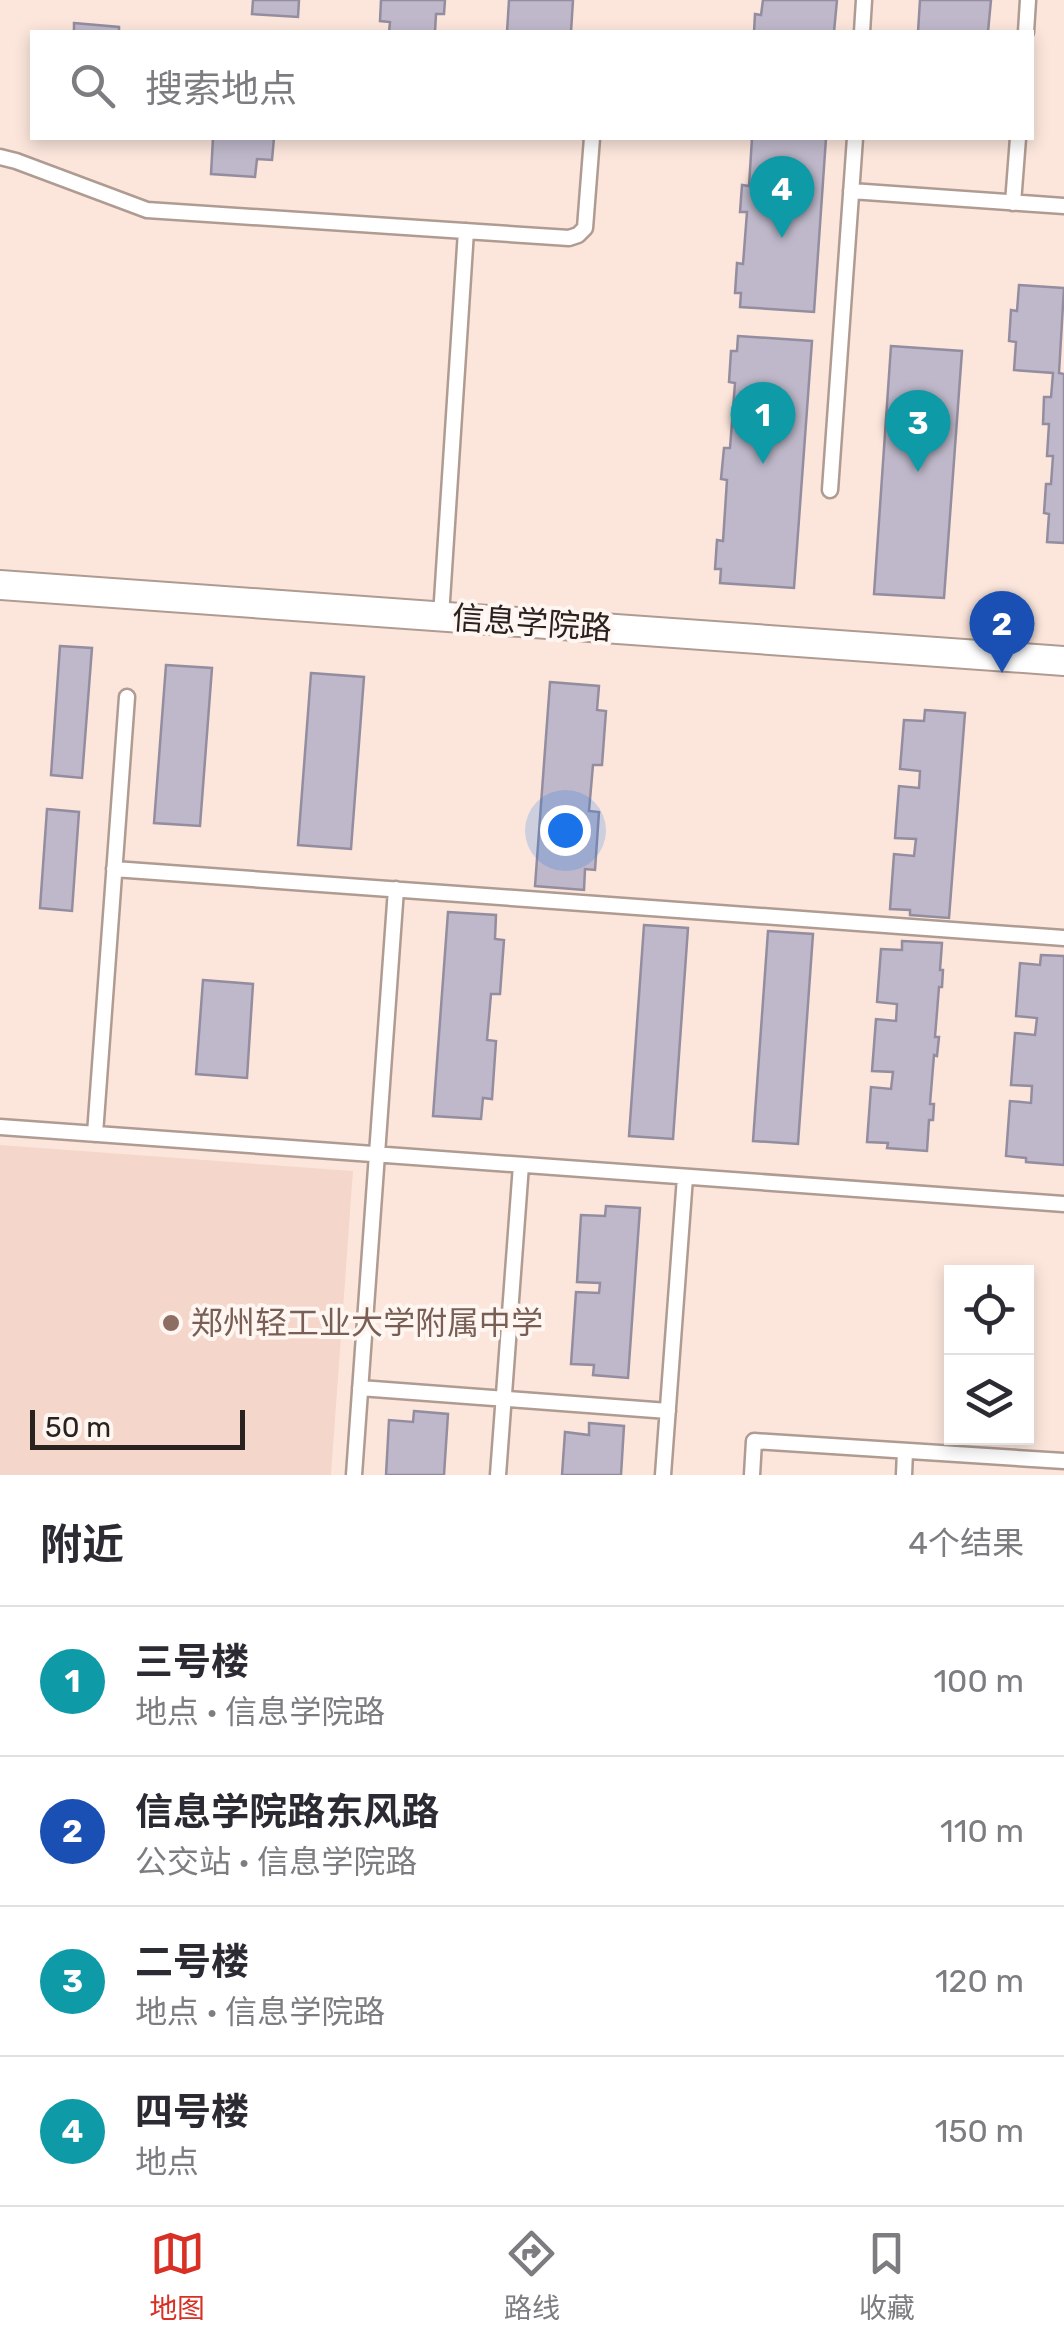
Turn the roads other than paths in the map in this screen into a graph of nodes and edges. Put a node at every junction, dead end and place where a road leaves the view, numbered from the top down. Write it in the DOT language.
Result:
graph roads {
  1 [pos="864,0"];
  2 [pos="1028,0"];
  3 [pos="862,30"];
  4 [pos="1026,30"];
  5 [pos="592,140"];
  6 [pos="855,140"];
  7 [pos="1018,140"];
  8 [pos="0,157"];
  9 [pos="851,191"];
  10 [pos="1013,203"];
  11 [pos="1064,206"];
  12 [pos="466,231"];
  13 [pos="830,490"];
  14 [pos="0,585"];
  15 [pos="441,616"];
  16 [pos="1064,661"];
  17 [pos="127,697"];
  18 [pos="114,869"];
  19 [pos="396,890"];
  20 [pos="1064,938"];
  21 [pos="0,1127"];
  22 [pos="95,1134"];
  23 [pos="377,1154"];
  24 [pos="520,1165"];
  25 [pos="686,1177"];
  26 [pos="1064,1204"];
  27 [pos="360,1388"];
  28 [pos="504,1399"];
  29 [pos="668,1411"];
  30 [pos="906,1451"];
  31 [pos="1064,1462"];
  32 [pos="354,1475"];
  33 [pos="498,1475"];
  34 [pos="664,1475"];
  35 [pos="752,1475"];
  36 [pos="904,1475"];
  1 -- 3 [label="lane"];
  2 -- 4 [label="lane"];
  5 -- 12 [label="lane"];
  6 -- 9 [label="lane"];
  7 -- 10 [label="lane"];
  8 -- 12 [label="lane"];
  9 -- 10 [label="lane"];
  9 -- 13 [label="lane"];
  10 -- 11 [label="lane"];
  12 -- 15 [label="lane"];
  14 -- 15 [label="street, 信息学院路"];
  15 -- 16 [label="street, 信息学院路"];
  17 -- 18 [label="lane"];
  18 -- 19 [label="lane"];
  18 -- 22 [label="lane"];
  19 -- 20 [label="lane"];
  19 -- 23 [label="lane"];
  21 -- 22 [label="lane"];
  22 -- 23 [label="lane"];
  23 -- 24 [label="lane"];
  23 -- 27 [label="lane"];
  24 -- 25 [label="lane"];
  24 -- 28 [label="lane"];
  25 -- 26 [label="lane"];
  25 -- 29 [label="lane"];
  27 -- 28 [label="lane"];
  27 -- 32 [label="lane"];
  28 -- 29 [label="lane"];
  28 -- 33 [label="lane"];
  29 -- 34 [label="lane"];
  30 -- 31 [label="lane"];
  30 -- 35 [label="lane"];
  30 -- 36 [label="lane"];
}
